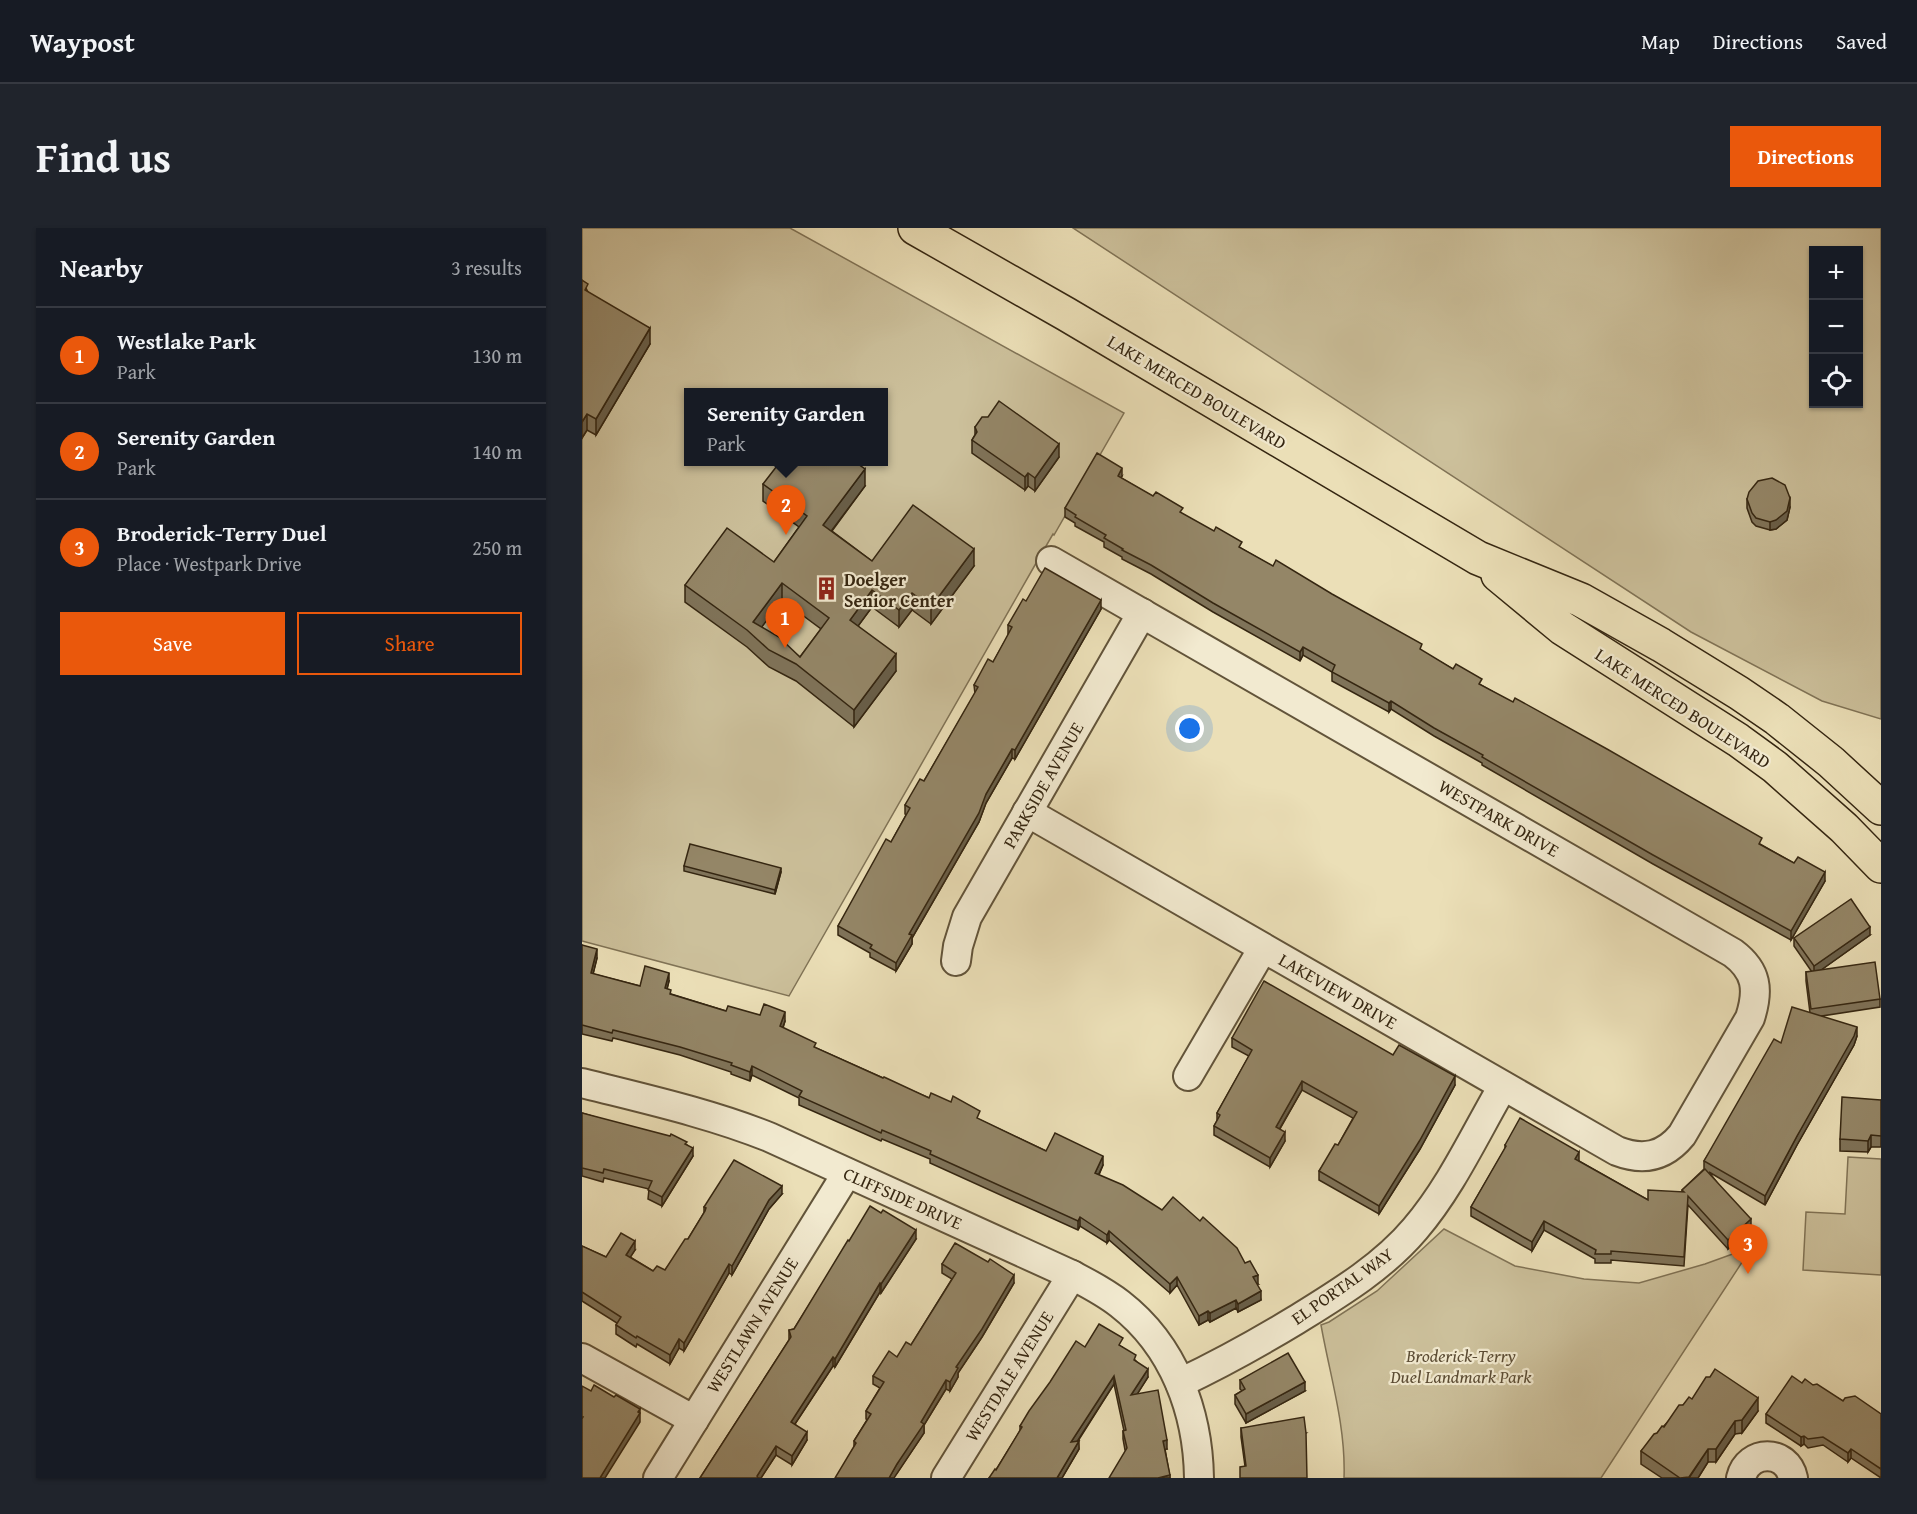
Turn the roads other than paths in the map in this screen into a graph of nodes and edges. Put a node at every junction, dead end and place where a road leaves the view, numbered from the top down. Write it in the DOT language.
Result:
graph roads {
  1 [pos="915,228"];
  2 [pos="1478,558"];
  3 [pos="1051,561"];
  4 [pos="1142,613"];
  5 [pos="1881,808"];
  6 [pos="1027,813"];
  7 [pos="1881,866"];
  8 [pos="1263,948"];
  9 [pos="956,961"];
  10 [pos="1188,1076"];
  11 [pos="582,1083"];
  12 [pos="1503,1086"];
  13 [pos="1652,1156"];
  14 [pos="847,1173"];
  15 [pos="1072,1275"];
  16 [pos="582,1358"];
  17 [pos="1180,1383"];
  18 [pos="694,1420"];
  19 [pos="658,1478"];
  20 [pos="946,1478"];
  21 [pos="1199,1478"];
  22 [pos="1741,1478"];
  23 [pos="1793,1478"];
  1 -- 2 [label="main road, LAKE MERCED BOULEVARD"];
  2 -- 5 [label="main road, LAKE MERCED BOULEVARD"];
  2 -- 7 [label="main road, LAKE MERCED BOULEVARD"];
  3 -- 4 [label="street, WESTPARK DRIVE"];
  4 -- 6 [label="street, PARKSIDE AVENUE"];
  4 -- 13 [label="street, WESTPARK DRIVE"];
  6 -- 8 [label="street, LAKEVIEW DRIVE"];
  6 -- 9 [label="street, PARKSIDE AVENUE"];
  8 -- 10 [label="street"];
  8 -- 12 [label="street, LAKEVIEW DRIVE"];
  11 -- 14 [label="street, CLIFFSIDE DRIVE"];
  12 -- 13 [label="street, LAKEVIEW DRIVE"];
  12 -- 17 [label="street, EL PORTAL WAY"];
  14 -- 15 [label="street, CLIFFSIDE DRIVE"];
  14 -- 18 [label="street, WESTLAWN AVENUE"];
  15 -- 17 [label="street, CLIFFSIDE DRIVE"];
  15 -- 20 [label="street, WESTDALE AVENUE"];
  16 -- 18 [label="street"];
  17 -- 21 [label="street, CLIFFSIDE DRIVE"];
  18 -- 19 [label="street, WESTLAWN AVENUE"];
  22 -- 23 [label="street"];
}
